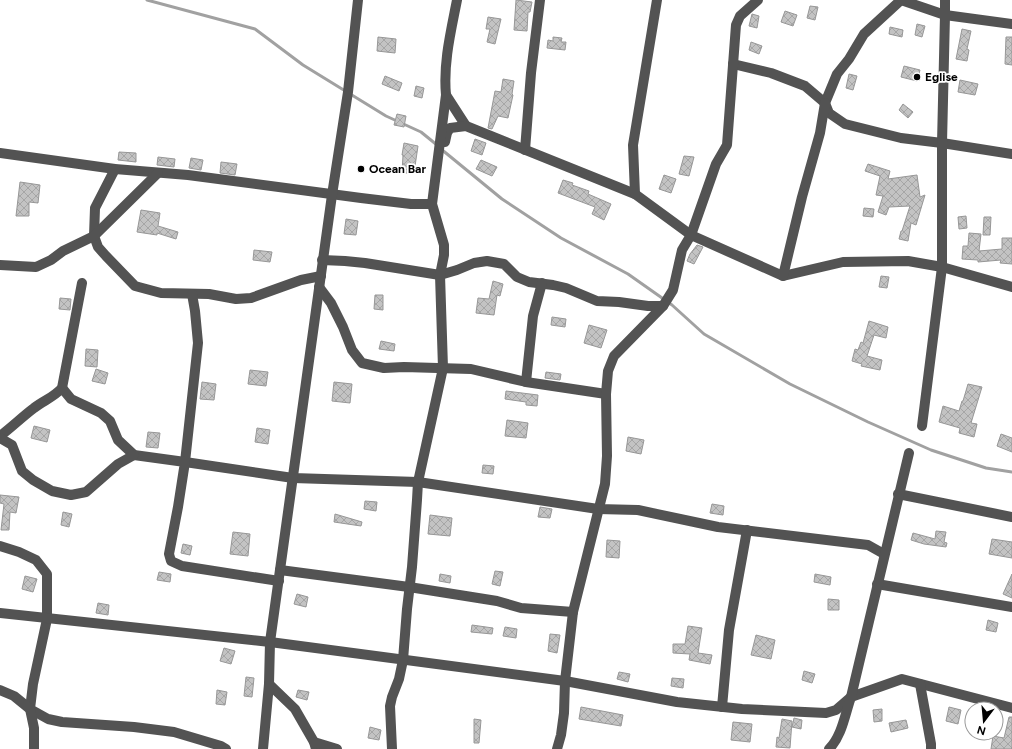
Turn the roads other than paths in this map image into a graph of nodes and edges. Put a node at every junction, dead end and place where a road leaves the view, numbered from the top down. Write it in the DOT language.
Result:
graph roads {
  1 [pos="358,0"];
  2 [pos="457,0"];
  3 [pos="540,0"];
  4 [pos="657,0"];
  5 [pos="758,0"];
  6 [pos="901,0"];
  7 [pos="944,0"];
  8 [pos="945,14"];
  9 [pos="1012,14"];
  10 [pos="1009,24"];
  11 [pos="732,64"];
  12 [pos="446,95"];
  13 [pos="825,103"];
  14 [pos="466,126"];
  15 [pos="942,143"];
  16 [pos="440,144"];
  17 [pos="526,150"];
  18 [pos="0,153"];
  19 [pos="1012,154"];
  20 [pos="115,169"];
  21 [pos="158,173"];
  22 [pos="635,194"];
  23 [pos="332,195"];
  24 [pos="432,204"];
  25 [pos="691,235"];
  26 [pos="94,236"];
  27 [pos="322,260"];
  28 [pos="0,265"];
  29 [pos="942,267"];
  30 [pos="321,276"];
  31 [pos="440,276"];
  32 [pos="782,276"];
  33 [pos="82,283"];
  34 [pos="542,283"];
  35 [pos="319,287"];
  36 [pos="1012,287"];
  37 [pos="192,294"];
  38 [pos="663,306"];
  39 [pos="443,368"];
  40 [pos="526,382"];
  41 [pos="62,388"];
  42 [pos="606,394"];
  43 [pos="922,426"];
  44 [pos="0,437"];
  45 [pos="909,453"];
  46 [pos="134,455"];
  47 [pos="185,462"];
  48 [pos="293,478"];
  49 [pos="418,482"];
  50 [pos="898,494"];
  51 [pos="598,509"];
  52 [pos="1012,517"];
  53 [pos="748,530"];
  54 [pos="0,546"];
  55 [pos="884,554"];
  56 [pos="280,570"];
  57 [pos="279,581"];
  58 [pos="877,584"];
  59 [pos="409,587"];
  60 [pos="1012,607"];
  61 [pos="573,612"];
  62 [pos="0,613"];
  63 [pos="47,619"];
  64 [pos="270,642"];
  65 [pos="403,660"];
  66 [pos="565,681"];
  67 [pos="269,684"];
  68 [pos="920,684"];
  69 [pos="0,690"];
  70 [pos="851,697"];
  71 [pos="722,707"];
  72 [pos="1012,708"];
  73 [pos="30,709"];
  74 [pos="315,746"];
  75 [pos="34,749"];
  76 [pos="226,749"];
  77 [pos="263,749"];
  78 [pos="337,749"];
  79 [pos="392,749"];
  80 [pos="557,749"];
  81 [pos="829,749"];
  82 [pos="931,749"];
  1 -- 23 [label="street"];
  2 -- 12 [label="street"];
  3 -- 17 [label="street"];
  4 -- 22 [label="street"];
  5 -- 11 [label="street"];
  6 -- 8 [label="street"];
  6 -- 13 [label="street"];
  7 -- 8 [label="street"];
  8 -- 10 [label="street"];
  8 -- 15 [label="street"];
  9 -- 10 [label="street"];
  11 -- 13 [label="street"];
  11 -- 25 [label="street"];
  12 -- 14 [label="street"];
  12 -- 16 [label="street"];
  13 -- 15 [label="street"];
  13 -- 32 [label="street"];
  14 -- 16 [label="street"];
  14 -- 17 [label="street"];
  15 -- 19 [label="street"];
  15 -- 29 [label="street"];
  16 -- 24 [label="street"];
  17 -- 22 [label="street"];
  18 -- 20 [label="street"];
  20 -- 21 [label="street"];
  20 -- 26 [label="street"];
  21 -- 23 [label="street"];
  21 -- 26 [label="street"];
  22 -- 25 [label="street"];
  23 -- 24 [label="street"];
  23 -- 27 [label="street"];
  24 -- 31 [label="street"];
  25 -- 32 [label="street"];
  25 -- 38 [label="street"];
  26 -- 28 [label="street"];
  26 -- 37 [label="street"];
  27 -- 30 [label="street"];
  27 -- 31 [label="street"];
  29 -- 32 [label="street"];
  29 -- 36 [label="street"];
  29 -- 43 [label="street"];
  30 -- 35 [label="street"];
  30 -- 37 [label="street"];
  31 -- 34 [label="street"];
  31 -- 39 [label="street"];
  33 -- 41 [label="street"];
  34 -- 38 [label="street"];
  34 -- 40 [label="street"];
  35 -- 39 [label="street"];
  35 -- 48 [label="street"];
  37 -- 47 [label="street"];
  38 -- 42 [label="street"];
  39 -- 40 [label="street"];
  39 -- 49 [label="street"];
  40 -- 42 [label="street"];
  41 -- 44 [label="street"];
  41 -- 46 [label="street"];
  42 -- 51 [label="street"];
  44 -- 46 [label="street"];
  45 -- 50 [label="street"];
  46 -- 47 [label="street"];
  47 -- 48 [label="street"];
  47 -- 57 [label="street"];
  48 -- 49 [label="street"];
  48 -- 56 [label="street"];
  49 -- 51 [label="street"];
  49 -- 59 [label="street"];
  50 -- 52 [label="street"];
  50 -- 55 [label="street"];
  51 -- 53 [label="street"];
  51 -- 61 [label="street"];
  53 -- 55 [label="street"];
  53 -- 71 [label="street"];
  54 -- 63 [label="street"];
  55 -- 58 [label="street"];
  56 -- 57 [label="street"];
  56 -- 59 [label="street"];
  57 -- 64 [label="street"];
  58 -- 60 [label="street"];
  58 -- 70 [label="street"];
  59 -- 61 [label="street"];
  59 -- 65 [label="street"];
  61 -- 66 [label="street"];
  62 -- 63 [label="street"];
  63 -- 64 [label="street"];
  63 -- 73 [label="street"];
  64 -- 65 [label="street"];
  64 -- 67 [label="street"];
  65 -- 66 [label="street"];
  65 -- 79 [label="street"];
  66 -- 71 [label="street"];
  66 -- 80 [label="street"];
  67 -- 74 [label="street"];
  67 -- 77 [label="street"];
  68 -- 70 [label="street"];
  68 -- 72 [label="street"];
  68 -- 82 [label="street"];
  69 -- 73 [label="street"];
  70 -- 71 [label="street"];
  70 -- 81 [label="street"];
  73 -- 75 [label="street"];
  73 -- 76 [label="street"];
  74 -- 78 [label="street"];
}
